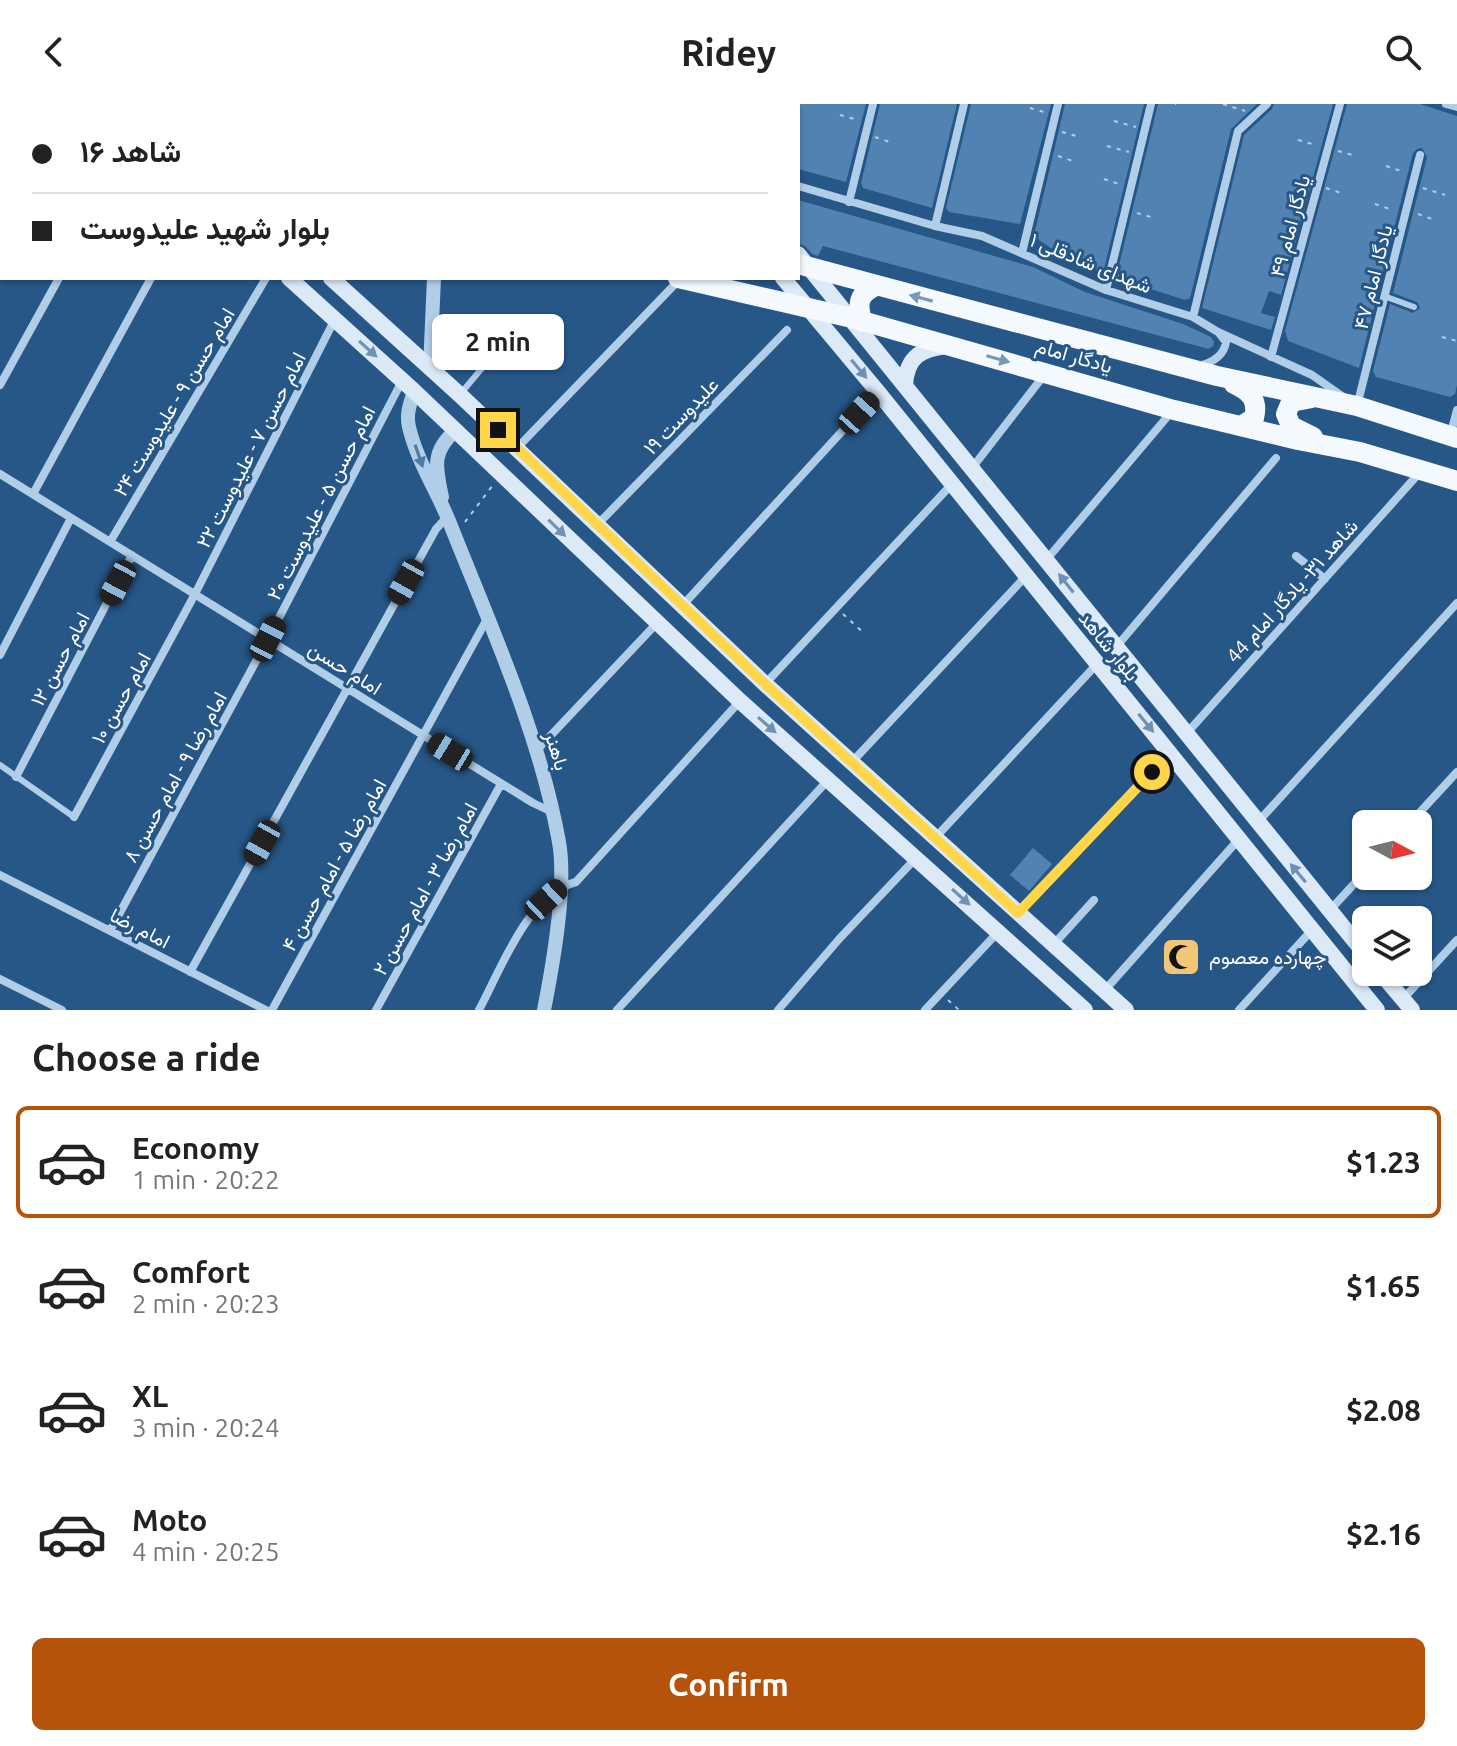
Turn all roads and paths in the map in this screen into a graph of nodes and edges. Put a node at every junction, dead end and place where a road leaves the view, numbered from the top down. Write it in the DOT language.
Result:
graph roads {
  1 [pos="873,104"];
  2 [pos="964,104"];
  3 [pos="1058,104"];
  4 [pos="1151,104"];
  5 [pos="1223,104"];
  6 [pos="1267,104"];
  7 [pos="1340,104"];
  8 [pos="1030,108"];
  9 [pos="840,115"];
  10 [pos="1055,115"];
  11 [pos="1251,117"];
  12 [pos="1114,121"];
  13 [pos="869,123"];
  14 [pos="1052,129"];
  15 [pos="1145,129"];
  16 [pos="866,134"];
  17 [pos="1080,137"];
  18 [pos="1298,140"];
  19 [pos="893,143"];
  20 [pos="1107,146"];
  21 [pos="1327,148"];
  22 [pos="1046,152"];
  23 [pos="1139,155"];
  24 [pos="1420,155"];
  25 [pos="1356,156"];
  26 [pos="1073,161"];
  27 [pos="1386,166"];
  28 [pos="1415,175"];
  29 [pos="1104,179"];
  30 [pos="1317,185"];
  31 [pos="1412,185"];
  32 [pos="800,187"];
  33 [pos="1131,188"];
  34 [pos="1344,194"];
  35 [pos="1445,195"];
  36 [pos="849,202"];
  37 [pos="1375,204"];
  38 [pos="1126,210"];
  39 [pos="1405,212"];
  40 [pos="1151,217"];
  41 [pos="1432,219"];
  42 [pos="935,226"];
  43 [pos="1022,253"];
  44 [pos="802,262"];
  45 [pos="58,280"];
  46 [pos="150,280"];
  47 [pos="265,280"];
  48 [pos="291,280"];
  49 [pos="333,280"];
  50 [pos="434,280"];
  51 [pos="677,280"];
  52 [pos="687,280"];
  53 [pos="762,280"];
  54 [pos="785,280"];
  55 [pos="876,286"];
  56 [pos="1106,290"];
  57 [pos="738,292"];
  58 [pos="1384,296"];
  59 [pos="1414,307"];
  60 [pos="809,309"];
  61 [pos="1193,317"];
  62 [pos="335,319"];
  63 [pos="857,320"];
  64 [pos="787,330"];
  65 [pos="1218,332"];
  66 [pos="1442,337"];
  67 [pos="1457,341"];
  68 [pos="948,345"];
  69 [pos="498,349"];
  70 [pos="1271,357"];
  71 [pos="430,368"];
  72 [pos="1185,368"];
  73 [pos="1045,373"];
  74 [pos="1217,376"];
  75 [pos="0,385"];
  76 [pos="905,385"];
  77 [pos="408,386"];
  78 [pos="878,392"];
  79 [pos="460,395"];
  80 [pos="1320,398"];
  81 [pos="1357,406"];
  82 [pos="1174,410"];
  83 [pos="1457,410"];
  84 [pos="1241,426"];
  85 [pos="455,431"];
  86 [pos="1454,437"];
  87 [pos="517,448"];
  88 [pos="1360,452"];
  89 [pos="1276,458"];
  90 [pos="972,468"];
  91 [pos="1422,471"];
  92 [pos="0,474"];
  93 [pos="501,475"];
  94 [pos="1457,481"];
  95 [pos="951,485"];
  96 [pos="33,494"];
  97 [pos="447,517"];
  98 [pos="71,518"];
  99 [pos="598,524"];
  100 [pos="454,536"];
  101 [pos="110,542"];
  102 [pos="132,555"];
  103 [pos="1296,556"];
  104 [pos="1047,559"];
  105 [pos="1026,576"];
  106 [pos="1325,579"];
  107 [pos="195,594"];
  108 [pos="1457,603"];
  109 [pos="683,605"];
  110 [pos="836,608"];
  111 [pos="487,619"];
  112 [pos="657,623"];
  113 [pos="865,634"];
  114 [pos="268,639"];
  115 [pos="1116,647"];
  116 [pos="0,655"];
  117 [pos="1097,664"];
  118 [pos="765,684"];
  119 [pos="347,688"];
  120 [pos="740,701"];
  121 [pos="1187,733"];
  122 [pos="424,736"];
  123 [pos="537,750"];
  124 [pos="1170,752"];
  125 [pos="852,762"];
  126 [pos="0,765"];
  127 [pos="1457,772"];
  128 [pos="16,777"];
  129 [pos="829,779"];
  130 [pos="501,784"];
  131 [pos="880,788"];
  132 [pos="861,807"];
  133 [pos="1422,810"];
  134 [pos="553,812"];
  135 [pos="74,817"];
  136 [pos="1257,823"];
  137 [pos="935,838"];
  138 [pos="1239,839"];
  139 [pos="917,857"];
  140 [pos="0,875"];
  141 [pos="561,886"];
  142 [pos="1352,886"];
  143 [pos="1094,900"];
  144 [pos="1329,910"];
  145 [pos="1018,913"];
  146 [pos="110,931"];
  147 [pos="999,931"];
  148 [pos="1311,931"];
  149 [pos="1352,938"];
  150 [pos="1457,940"];
  151 [pos="1054,945"];
  152 [pos="190,972"];
  153 [pos="0,979"];
  154 [pos="1391,986"];
  155 [pos="1105,990"];
  156 [pos="940,992"];
  157 [pos="1407,1005"];
  158 [pos="57,1009"];
  159 [pos="548,1009"];
  160 [pos="266,1010"];
  161 [pos="272,1010"];
  162 [pos="376,1010"];
  163 [pos="479,1010"];
  164 [pos="617,1010"];
  165 [pos="778,1010"];
  166 [pos="925,1010"];
  167 [pos="959,1010"];
  168 [pos="1085,1010"];
  169 [pos="1126,1010"];
  170 [pos="1239,1010"];
  171 [pos="1377,1010"];
  1 -- 13 [label="street"];
  2 -- 42 [label="street"];
  3 -- 10 [label="street"];
  4 -- 15 [label="street"];
  5 -- 11 [label="path"];
  6 -- 11 [label="street"];
  7 -- 21 [label="street, یادگار امام ۴۹"];
  8 -- 10 [label="path"];
  9 -- 13 [label="path"];
  10 -- 14 [label="street"];
  11 -- 61 [label="street"];
  12 -- 15 [label="path"];
  13 -- 16 [label="street"];
  14 -- 17 [label="path"];
  14 -- 22 [label="street"];
  15 -- 23 [label="street"];
  16 -- 19 [label="path"];
  16 -- 36 [label="street"];
  18 -- 21 [label="path"];
  20 -- 23 [label="path"];
  21 -- 25 [label="path"];
  21 -- 30 [label="street, یادگار امام ۴۹"];
  22 -- 26 [label="path"];
  22 -- 43 [label="street"];
  23 -- 33 [label="street"];
  24 -- 28 [label="street, یادگار امام ۴۷"];
  27 -- 28 [label="path"];
  28 -- 31 [label="street, یادگار امام ۴۷"];
  29 -- 33 [label="path"];
  30 -- 34 [label="path"];
  30 -- 70 [label="street, یادگار امام ۴۹"];
  31 -- 35 [label="path"];
  31 -- 39 [label="street, یادگار امام ۴۷"];
  32 -- 36 [label="street, شهدای شادقلی ۱"];
  33 -- 38 [label="street"];
  36 -- 42 [label="street, شهدای شادقلی ۱"];
  37 -- 39 [label="path"];
  38 -- 40 [label="path"];
  38 -- 56 [label="street"];
  39 -- 41 [label="path"];
  39 -- 58 [label="street, یادگار امام ۴۷"];
  42 -- 43 [label="street, شهدای شادقلی ۱"];
  43 -- 56 [label="street, شهدای شادقلی ۱"];
  44 -- 55 [label="main road, یادگار امام"];
  44 -- 63 [label="main road, بلوار شاهد"];
  45 -- 75 [label="street"];
  46 -- 96 [label="street"];
  47 -- 101 [label="street, امام حسن ۹ - علیدوست ۲۴"];
  48 -- 62 [label="main road"];
  49 -- 71 [label="main road"];
  50 -- 71 [label="street"];
  51 -- 87 [label="street"];
  52 -- 57 [label="main road, یادگار امام"];
  53 -- 57 [label="main road"];
  54 -- 60 [label="main road, بلوار شاهد"];
  55 -- 63 [label="main road"];
  72 -- 55 [label="main road, یادگار امام, one-way"];
  56 -- 61 [label="street, شهدای شادقلی ۱"];
  57 -- 60 [label="main road, یادگار امام"];
  58 -- 59 [label="lane"];
  58 -- 81 [label="street, یادگار امام ۴۷"];
  60 -- 63 [label="main road, یادگار امام"];
  60 -- 78 [label="main road, بلوار شاهد, one-way"];
  61 -- 65 [label="street, شهدای شادقلی ۱"];
  62 -- 77 [label="main road, one-way"];
  62 -- 107 [label="street, امام حسن ۷ - علیدوست ۲۲"];
  63 -- 68 [label="main road, یادگار امام"];
  63 -- 76 [label="main road, بلوار شاهد"];
  64 -- 99 [label="street, علیدوست ۱۹"];
  65 -- 70 [label="street, شهدای شادقلی ۱"];
  65 -- 72 [label="street"];
  66 -- 67 [label="path"];
  68 -- 73 [label="main road, یادگار امام, one-way"];
  68 -- 76 [label="main road"];
  69 -- 79 [label="lane"];
  70 -- 81 [label="street, شهدای شادقلی ۱"];
  71 -- 79 [label="main road"];
  72 -- 74 [label="main road, یادگار امام"];
  73 -- 82 [label="main road, یادگار امام"];
  73 -- 90 [label="street"];
  74 -- 80 [label="main road, یادگار امام"];
  74 -- 84 [label="main road"];
  76 -- 90 [label="main road, بلوار شاهد"];
  77 -- 85 [label="main road"];
  77 -- 97 [label="street, باهنر, one-way"];
  77 -- 114 [label="street, امام حسن ۵ - علیدوست ۲۰"];
  78 -- 95 [label="main road, بلوار شاهد"];
  78 -- 109 [label="street"];
  79 -- 87 [label="main road"];
  80 -- 81 [label="main road, یادگار امام"];
  80 -- 88 [label="main road"];
  81 -- 86 [label="main road, یادگار امام"];
  82 -- 84 [label="main road, یادگار امام"];
  82 -- 104 [label="street"];
  83 -- 86 [label="street"];
  84 -- 88 [label="main road, یادگار امام"];
  85 -- 93 [label="main road"];
  85 -- 97 [label="street, باهنر"];
  87 -- 99 [label="main road"];
  88 -- 91 [label="main road, یادگار امام"];
  89 -- 115 [label="street"];
  90 -- 104 [label="main road, بلوار شاهد"];
  91 -- 94 [label="main road, یادگار امام"];
  91 -- 106 [label="street, شاهد ۳۱- یادگار امام 44"];
  92 -- 96 [label="street, امام حسن"];
  93 -- 100 [label="path"];
  93 -- 112 [label="main road, one-way"];
  95 -- 105 [label="main road, بلوار شاهد"];
  95 -- 110 [label="street"];
  96 -- 98 [label="street, امام حسن"];
  97 -- 100 [label="street, باهنر"];
  97 -- 119 [label="street"];
  98 -- 101 [label="street, امام حسن"];
  98 -- 116 [label="street"];
  99 -- 109 [label="main road"];
  100 -- 111 [label="street, باهنر"];
  101 -- 102 [label="street, امام حسن"];
  102 -- 107 [label="street, امام حسن"];
  102 -- 128 [label="street, امام حسن ۱۲"];
  103 -- 106 [label="street"];
  115 -- 104 [label="main road, بلوار شاهد, one-way"];
  105 -- 117 [label="main road, بلوار شاهد"];
  105 -- 125 [label="street"];
  106 -- 121 [label="street, شاهد ۳۱- یادگار امام 44"];
  107 -- 114 [label="street, امام حسن"];
  107 -- 135 [label="street, امام حسن ۱۰"];
  108 -- 136 [label="street"];
  109 -- 118 [label="main road"];
  110 -- 113 [label="path"];
  110 -- 118 [label="street"];
  111 -- 122 [label="street, امام رضا ۵ - امام حسن ۴"];
  111 -- 123 [label="street, باهنر"];
  112 -- 120 [label="main road"];
  112 -- 123 [label="street"];
  114 -- 119 [label="street, امام حسن"];
  114 -- 146 [label="street, امام رضا ۹ - امام حسن ۸"];
  115 -- 121 [label="main road, بلوار شاهد"];
  117 -- 124 [label="main road, بلوار شاهد, one-way"];
  117 -- 137 [label="street"];
  118 -- 125 [label="main road"];
  119 -- 122 [label="street, امام حسن"];
  119 -- 152 [label="street"];
  120 -- 129 [label="main road, one-way"];
  120 -- 141 [label="street"];
  121 -- 136 [label="main road, بلوار شاهد"];
  122 -- 130 [label="street, امام حسن"];
  122 -- 161 [label="street, امام رضا ۵ - امام حسن ۴"];
  123 -- 134 [label="street, باهنر"];
  124 -- 138 [label="main road, بلوار شاهد"];
  124 -- 145 [label="street"];
  125 -- 131 [label="main road"];
  126 -- 128 [label="lane"];
  127 -- 133 [label="street"];
  128 -- 135 [label="lane"];
  129 -- 132 [label="main road"];
  129 -- 164 [label="street"];
  130 -- 134 [label="street, امام حسن"];
  130 -- 162 [label="street, امام رضا ۳ - امام حسن ۲"];
  131 -- 132 [label="main road"];
  131 -- 137 [label="main road"];
  132 -- 139 [label="main road"];
  134 -- 141 [label="street, باهنر"];
  144 -- 136 [label="main road, بلوار شاهد, one-way"];
  137 -- 145 [label="main road"];
  138 -- 148 [label="main road, بلوار شاهد"];
  138 -- 155 [label="street"];
  139 -- 147 [label="main road, one-way"];
  139 -- 165 [label="street"];
  140 -- 146 [label="street, امام رضا"];
  141 -- 159 [label="street, باهنر"];
  141 -- 163 [label="street"];
  142 -- 144 [label="street"];
  143 -- 151 [label="street"];
  144 -- 149 [label="main road, بلوار شاهد"];
  145 -- 151 [label="main road"];
  146 -- 152 [label="street, امام رضا"];
  147 -- 156 [label="street"];
  147 -- 168 [label="main road"];
  148 -- 170 [label="street"];
  148 -- 171 [label="main road, بلوار شاهد"];
  150 -- 157 [label="street"];
  151 -- 155 [label="main road"];
  152 -- 160 [label="street, امام رضا"];
  153 -- 158 [label="street"];
  154 -- 157 [label="main road"];
  155 -- 169 [label="main road"];
  156 -- 166 [label="street"];
  156 -- 167 [label="path"];
}
